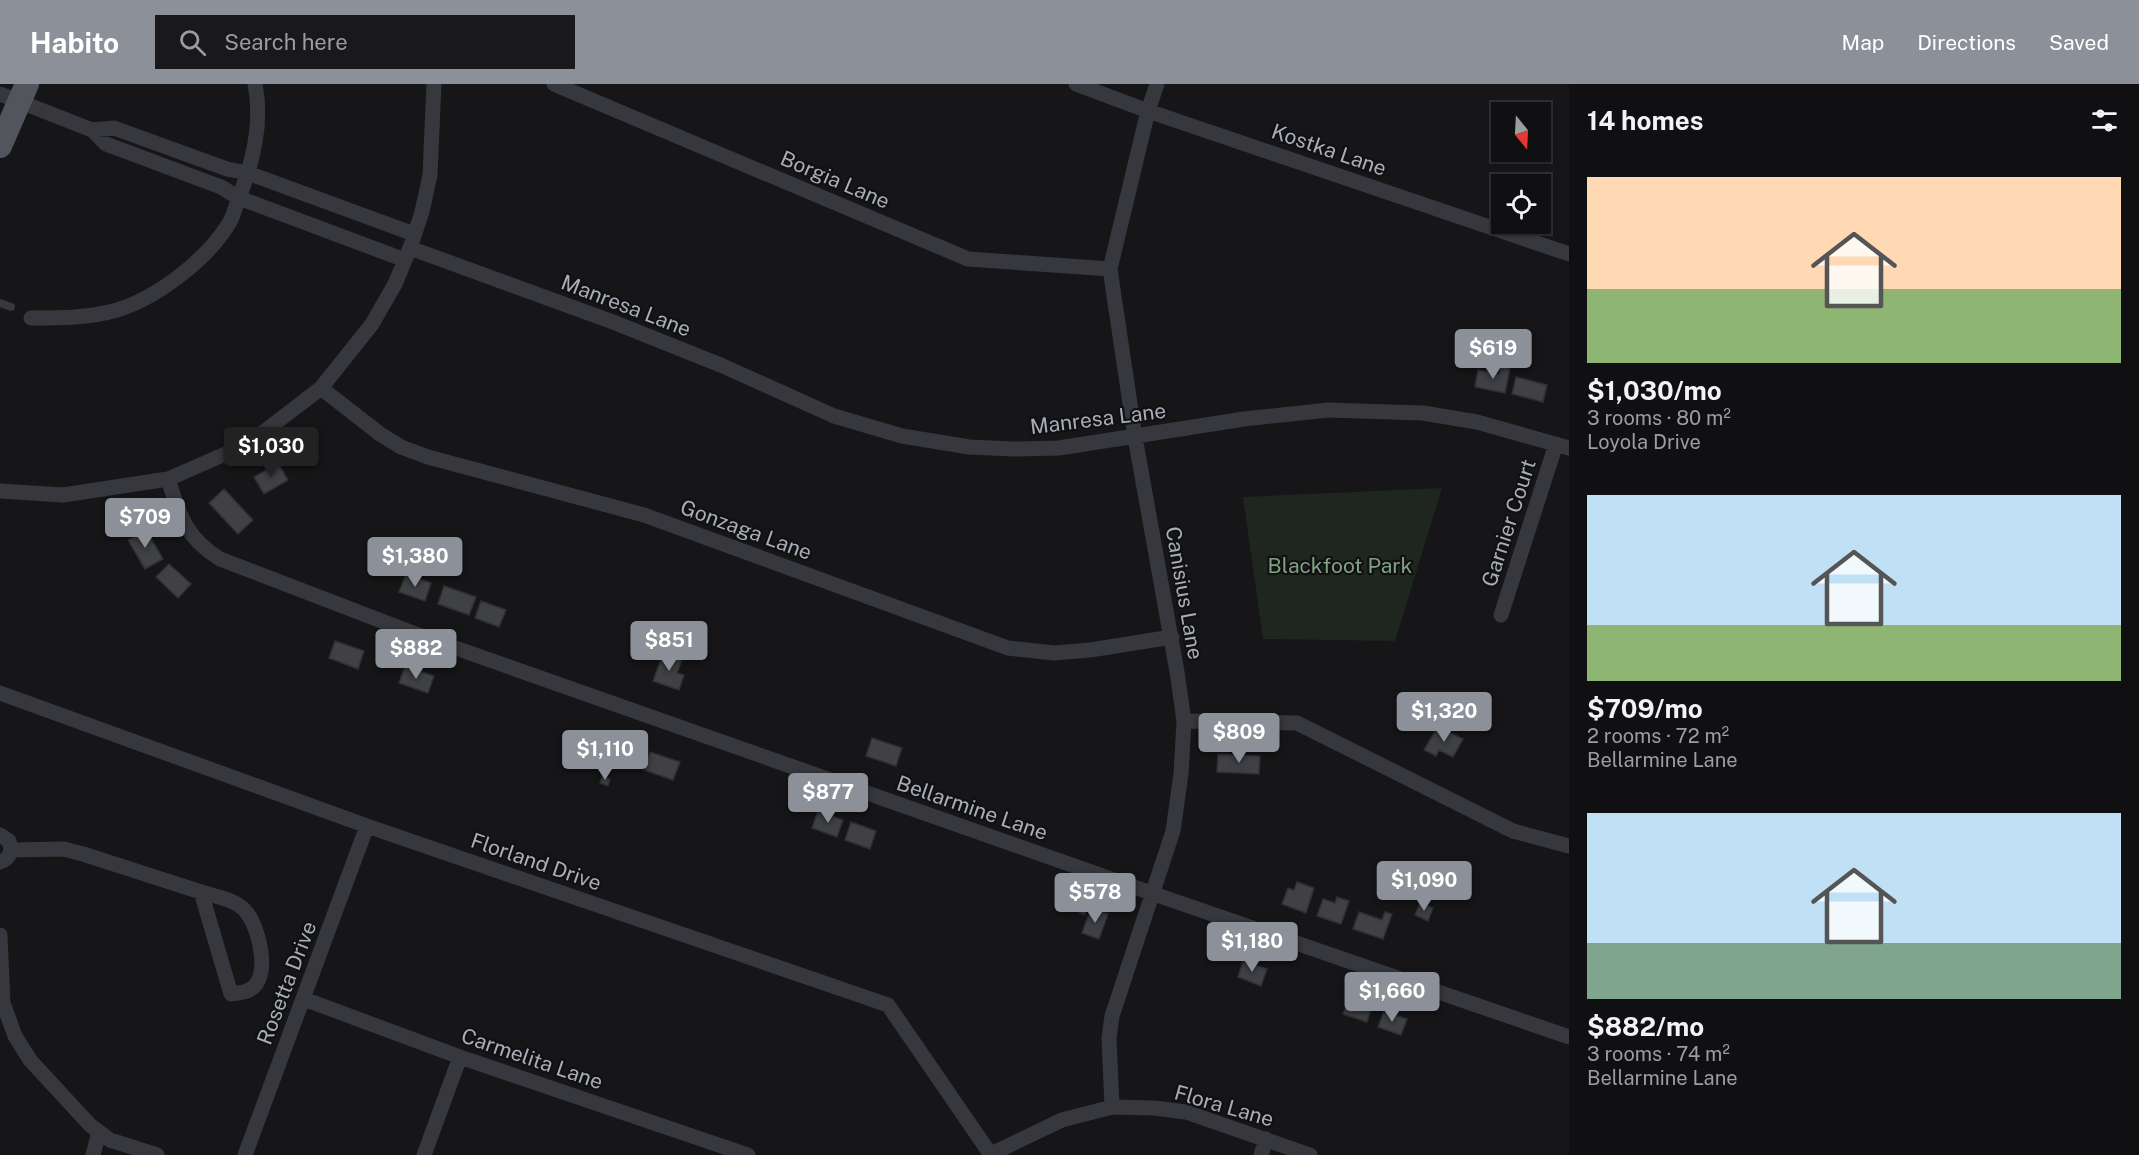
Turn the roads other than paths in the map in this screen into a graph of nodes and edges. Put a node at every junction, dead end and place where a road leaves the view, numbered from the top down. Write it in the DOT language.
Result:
graph roads {
  1 [pos="255,84"];
  2 [pos="434,84"];
  3 [pos="554,84"];
  4 [pos="1076,84"];
  5 [pos="1157,84"];
  6 [pos="15,93"];
  7 [pos="1148,111"];
  8 [pos="92,130"];
  9 [pos="0,146"];
  10 [pos="166,147"];
  11 [pos="159,164"];
  12 [pos="248,173"];
  13 [pos="239,198"];
  14 [pos="410,247"];
  15 [pos="1569,254"];
  16 [pos="1110,269"];
  17 [pos="0,303"];
  18 [pos="11,307"];
  19 [pos="31,318"];
  20 [pos="321,388"];
  21 [pos="1135,437"];
  22 [pos="1562,446"];
  23 [pos="168,479"];
  24 [pos="0,490"];
  25 [pos="1502,615"];
  26 [pos="1172,637"];
  27 [pos="0,693"];
  28 [pos="1184,721"];
  29 [pos="367,826"];
  30 [pos="0,835"];
  31 [pos="1569,846"];
  32 [pos="11,850"];
  33 [pos="0,862"];
  34 [pos="201,892"];
  35 [pos="1154,894"];
  36 [pos="0,935"];
  37 [pos="304,999"];
  38 [pos="1569,1037"];
  39 [pos="460,1057"];
  40 [pos="1112,1107"];
  41 [pos="99,1132"];
  42 [pos="1266,1139"];
  43 [pos="93,1155"];
  44 [pos="157,1155"];
  45 [pos="245,1155"];
  46 [pos="424,1155"];
  47 [pos="748,1155"];
  48 [pos="990,1155"];
  49 [pos="1262,1155"];
  50 [pos="1310,1155"];
  1 -- 12 [label="street"];
  2 -- 14 [label="street"];
  3 -- 16 [label="street, Borgia Lane"];
  4 -- 7 [label="street, Kostka Lane"];
  5 -- 7 [label="street, Canisius Lane"];
  6 -- 8 [label="street, Manresa Lane"];
  6 -- 9 [label="main road"];
  7 -- 15 [label="street, Kostka Lane"];
  7 -- 16 [label="street, Canisius Lane"];
  8 -- 10 [label="street, Manresa Lane"];
  8 -- 11 [label="street, Manresa Lane"];
  10 -- 11 [label="lane"];
  10 -- 12 [label="street, Manresa Lane"];
  11 -- 13 [label="street, Manresa Lane"];
  12 -- 13 [label="street"];
  12 -- 14 [label="street, Manresa Lane"];
  13 -- 14 [label="street, Manresa Lane"];
  13 -- 19 [label="street"];
  14 -- 20 [label="street"];
  14 -- 21 [label="street, Manresa Lane"];
  16 -- 21 [label="street, Canisius Lane"];
  17 -- 18 [label="lane"];
  20 -- 23 [label="street"];
  20 -- 26 [label="street, Gonzaga Lane"];
  21 -- 22 [label="street, Manresa Lane"];
  21 -- 26 [label="street, Canisius Lane"];
  22 -- 25 [label="street, Garnier Court"];
  23 -- 24 [label="street"];
  23 -- 35 [label="street, Bellarmine Lane"];
  26 -- 28 [label="street, Canisius Lane"];
  27 -- 29 [label="street, Florland Drive"];
  28 -- 31 [label="street"];
  28 -- 35 [label="street, Canisius Lane"];
  29 -- 37 [label="street, Rosetta Drive"];
  29 -- 48 [label="street, Florland Drive"];
  30 -- 32 [label="street"];
  32 -- 33 [label="street"];
  32 -- 34 [label="street"];
  34 -- 34 [label="street"];
  35 -- 38 [label="street, Bellarmine Lane"];
  35 -- 40 [label="street, Canisius Lane"];
  36 -- 41 [label="street"];
  37 -- 39 [label="street, Carmelita Lane"];
  37 -- 45 [label="street, Rosetta Drive"];
  39 -- 46 [label="street"];
  39 -- 47 [label="street, Carmelita Lane"];
  40 -- 42 [label="street, Flora Lane"];
  40 -- 48 [label="street, Flora Lane"];
  41 -- 43 [label="street"];
  41 -- 44 [label="street"];
  42 -- 49 [label="street"];
  42 -- 50 [label="street, Flora Lane"];
}
